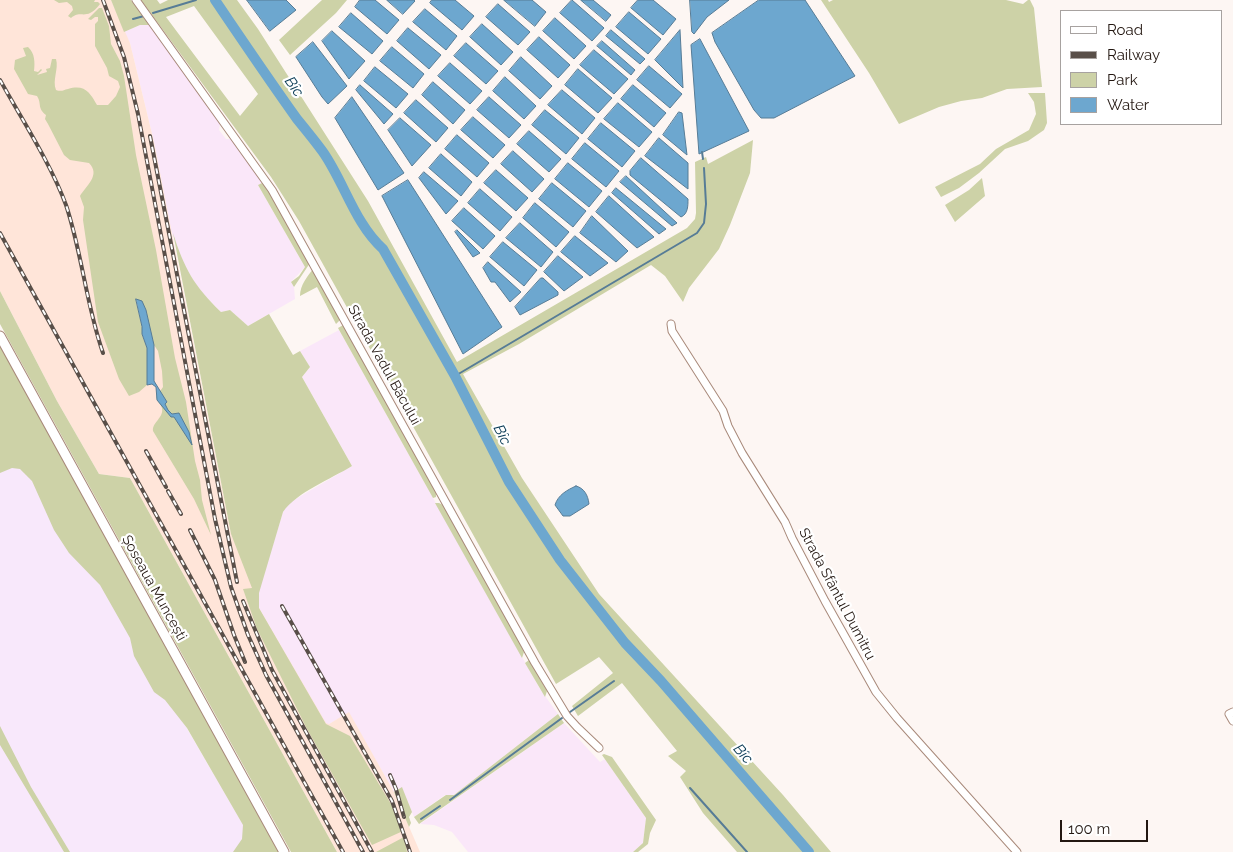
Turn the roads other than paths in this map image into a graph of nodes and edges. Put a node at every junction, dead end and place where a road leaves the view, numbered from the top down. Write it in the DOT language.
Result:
graph roads {
  1 [pos="136,0"];
  2 [pos="671,324"];
  3 [pos="0,336"];
  4 [pos="1233,712"];
  5 [pos="1233,720"];
  6 [pos="599,748"];
  7 [pos="284,852"];
  8 [pos="1017,852"];
  1 -- 6 [label="street, Strada Vadul Bâcului"];
  2 -- 8 [label="street, Strada Sfântul Dumitru"];
  3 -- 7 [label="main road, Șoseaua Muncești"];
  4 -- 5 [label="street"];
}
